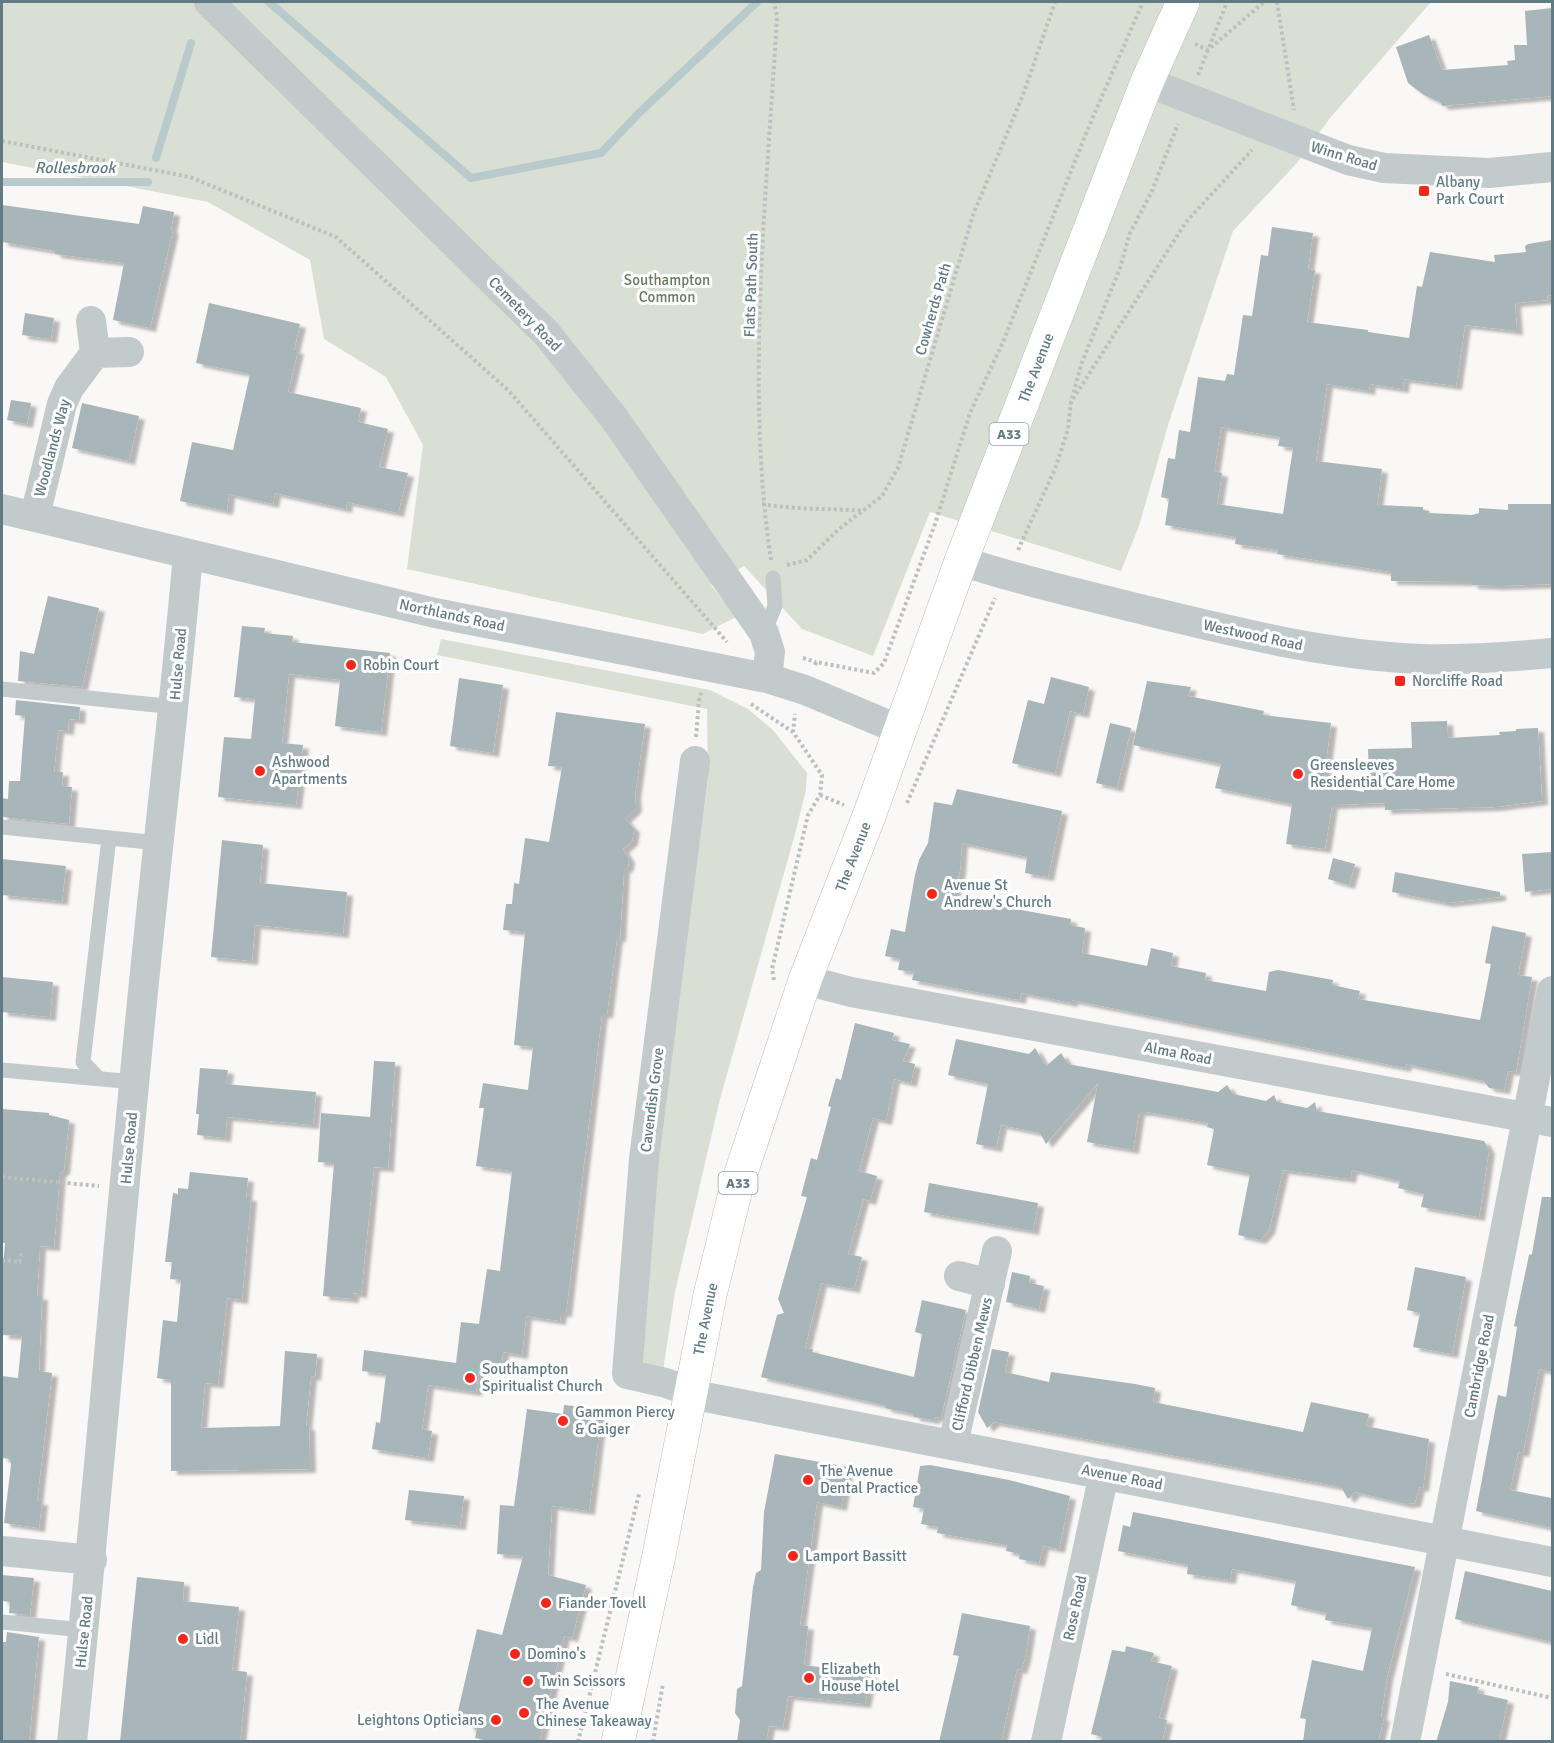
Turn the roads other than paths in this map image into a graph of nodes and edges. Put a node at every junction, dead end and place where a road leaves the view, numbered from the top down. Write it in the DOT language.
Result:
graph roads {
  1 [pos="209,2"];
  2 [pos="1183,2"];
  3 [pos="1147,82"];
  4 [pos="1552,167"];
  5 [pos="92,321"];
  6 [pos="129,352"];
  7 [pos="95,353"];
  8 [pos="2,509"];
  9 [pos="34,516"];
  10 [pos="188,554"];
  11 [pos="961,561"];
  12 [pos="775,571"];
  13 [pos="764,633"];
  14 [pos="1552,653"];
  15 [pos="767,678"];
  16 [pos="2,689"];
  17 [pos="174,707"];
  18 [pos="898,729"];
  19 [pos="695,761"];
  20 [pos="2,827"];
  21 [pos="109,838"];
  22 [pos="159,843"];
  23 [pos="805,980"];
  24 [pos="1552,991"];
  25 [pos="2,1070"];
  26 [pos="98,1078"];
  27 [pos="135,1082"];
  28 [pos="1540,1120"];
  29 [pos="997,1251"];
  30 [pos="958,1276"];
  31 [pos="990,1284"];
  32 [pos="691,1393"];
  33 [pos="953,1444"];
  34 [pos="1104,1474"];
  35 [pos="1444,1539"];
  36 [pos="2,1551"];
  37 [pos="92,1560"];
  38 [pos="1552,1562"];
  39 [pos="2,1622"];
  40 [pos="84,1630"];
  41 [pos="72,1742"];
  42 [pos="618,1742"];
  43 [pos="1046,1742"];
  44 [pos="1405,1742"];
  1 -- 13 [label="street, Cemetery Road"];
  2 -- 3 [label="main road, The Avenue / A33"];
  3 -- 4 [label="street, Winn Road"];
  3 -- 11 [label="main road, The Avenue / A33"];
  5 -- 7 [label="street"];
  6 -- 7 [label="street"];
  7 -- 9 [label="street, Woodlands Way"];
  8 -- 9 [label="street, Northlands Road"];
  9 -- 10 [label="street, Northlands Road"];
  10 -- 15 [label="street, Northlands Road"];
  10 -- 17 [label="street, Hulse Road"];
  11 -- 14 [label="street, Westwood Road"];
  11 -- 18 [label="main road, The Avenue / A33"];
  12 -- 13 [label="lane"];
  13 -- 15 [label="street, Cemetery Road"];
  15 -- 18 [label="street, Northlands Road"];
  16 -- 17 [label="lane"];
  17 -- 22 [label="street, Hulse Road"];
  18 -- 23 [label="main road, The Avenue / A33"];
  19 -- 32 [label="street, Cavendish Grove"];
  20 -- 21 [label="lane"];
  21 -- 22 [label="lane"];
  21 -- 26 [label="lane"];
  22 -- 27 [label="street, Hulse Road"];
  23 -- 28 [label="street, Alma Road"];
  23 -- 32 [label="main road, The Avenue / A33"];
  24 -- 28 [label="street, Cambridge Road"];
  25 -- 26 [label="lane"];
  26 -- 27 [label="lane"];
  27 -- 37 [label="street, Hulse Road"];
  28 -- 35 [label="street, Cambridge Road"];
  29 -- 31 [label="street, Clifford Dibben Mews"];
  30 -- 31 [label="street, Clifford Dibben Mews"];
  31 -- 33 [label="street, Clifford Dibben Mews"];
  32 -- 33 [label="street, Avenue Road"];
  32 -- 42 [label="main road, The Avenue / A33"];
  33 -- 34 [label="street, Avenue Road"];
  34 -- 35 [label="street, Avenue Road"];
  34 -- 43 [label="street, Rose Road"];
  35 -- 38 [label="street, Avenue Road"];
  35 -- 44 [label="street, Cambridge Road"];
  36 -- 37 [label="street"];
  37 -- 40 [label="street, Hulse Road"];
  39 -- 40 [label="lane"];
  40 -- 41 [label="street, Hulse Road"];
}
